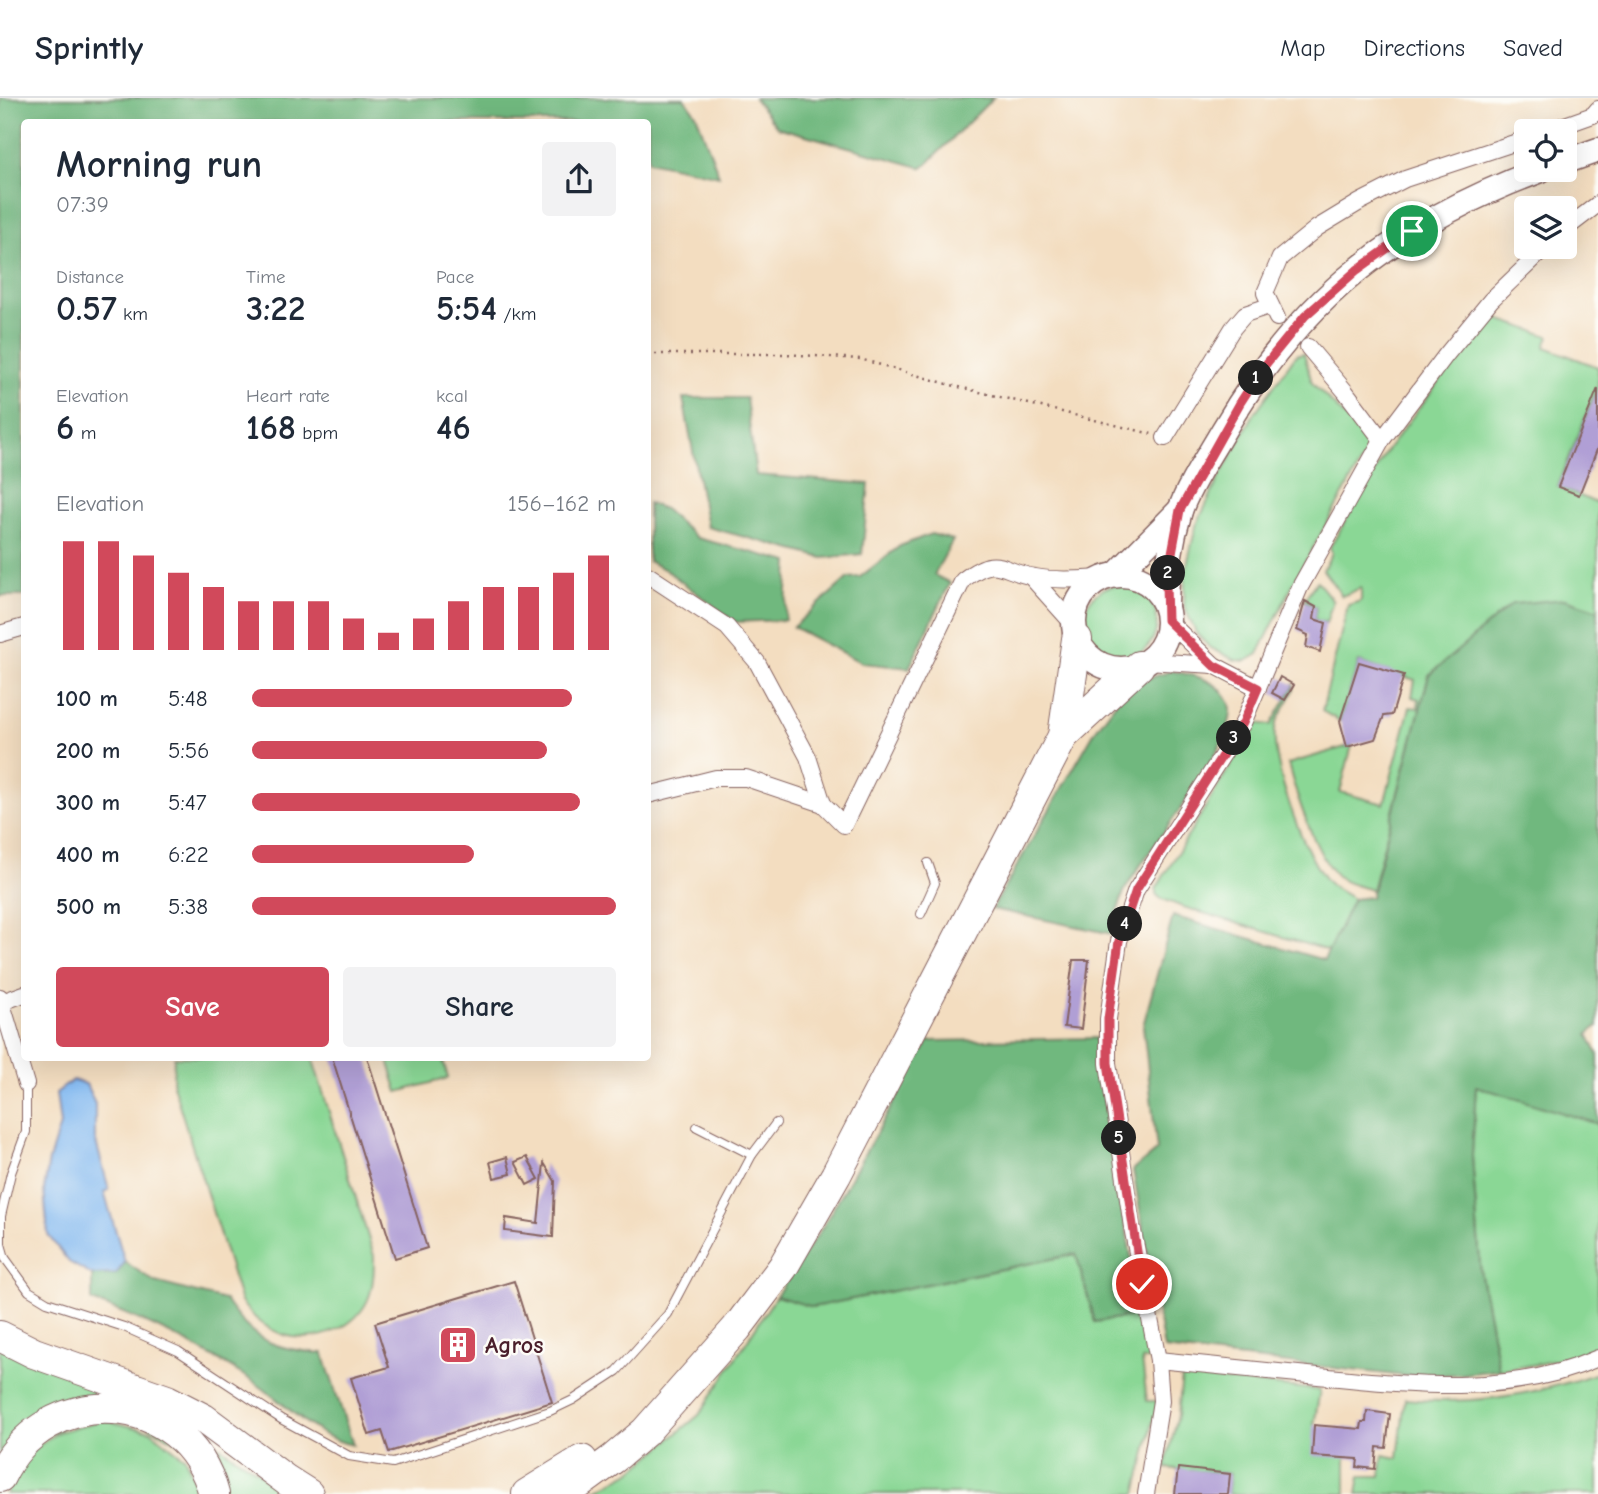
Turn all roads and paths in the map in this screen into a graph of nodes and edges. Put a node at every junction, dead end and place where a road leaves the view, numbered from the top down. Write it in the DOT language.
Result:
graph roads {
  1 [pos="1598,109"];
  2 [pos="1577,121"];
  3 [pos="1514,143"];
  4 [pos="1598,150"];
  5 [pos="1577,157"];
  6 [pos="1514,181"];
  7 [pos="1598,204"];
  8 [pos="1577,220"];
  9 [pos="1534,259"];
  10 [pos="1308,348"];
  11 [pos="651,354"];
  12 [pos="1165,438"];
  13 [pos="1382,440"];
  14 [pos="1180,510"];
  15 [pos="651,577"];
  16 [pos="1031,577"];
  17 [pos="1110,577"];
  18 [pos="1167,612"];
  19 [pos="21,627"];
  20 [pos="1075,632"];
  21 [pos="0,634"];
  22 [pos="1143,663"];
  23 [pos="1213,665"];
  24 [pos="1258,688"];
  25 [pos="1063,736"];
  26 [pos="651,794"];
  27 [pos="823,804"];
  28 [pos="928,863"];
  29 [pos="921,914"];
  30 [pos="21,995"];
  31 [pos="1,999"];
  32 [pos="26,1084"];
  33 [pos="776,1123"];
  34 [pos="697,1127"];
  35 [pos="752,1155"];
  36 [pos="0,1336"];
  37 [pos="1598,1358"];
  38 [pos="1157,1360"];
  39 [pos="697,1374"];
  40 [pos="0,1477"];
  41 [pos="214,1494"];
  42 [pos="309,1494"];
  43 [pos="527,1494"];
  44 [pos="565,1494"];
  45 [pos="1146,1494"];
  1 -- 2 [label="street"];
  3 -- 12 [label="street"];
  4 -- 5 [label="main road"];
  6 -- 14 [label="main road"];
  7 -- 8 [label="street"];
  9 -- 13 [label="street"];
  10 -- 13 [label="street"];
  11 -- 12 [label="path"];
  13 -- 24 [label="street"];
  14 -- 17 [label="main road"];
  14 -- 18 [label="main road"];
  15 -- 27 [label="street"];
  16 -- 17 [label="street"];
  16 -- 20 [label="street"];
  16 -- 27 [label="street"];
  17 -- 18 [label="main road"];
  17 -- 20 [label="main road"];
  18 -- 22 [label="main road"];
  18 -- 23 [label="street"];
  19 -- 21 [label="street"];
  20 -- 22 [label="main road"];
  20 -- 25 [label="highway"];
  22 -- 23 [label="street"];
  22 -- 25 [label="highway"];
  23 -- 24 [label="street"];
  24 -- 38 [label="street"];
  25 -- 39 [label="highway"];
  26 -- 27 [label="street"];
  28 -- 29 [label="lane"];
  30 -- 31 [label="street"];
  31 -- 32 [label="street"];
  32 -- 35 [label="lane"];
  33 -- 35 [label="lane"];
  34 -- 35 [label="lane"];
  36 -- 42 [label="highway"];
  37 -- 38 [label="street"];
  38 -- 45 [label="street"];
  39 -- 43 [label="highway"];
  39 -- 44 [label="highway"];
  40 -- 41 [label="highway"];
}
